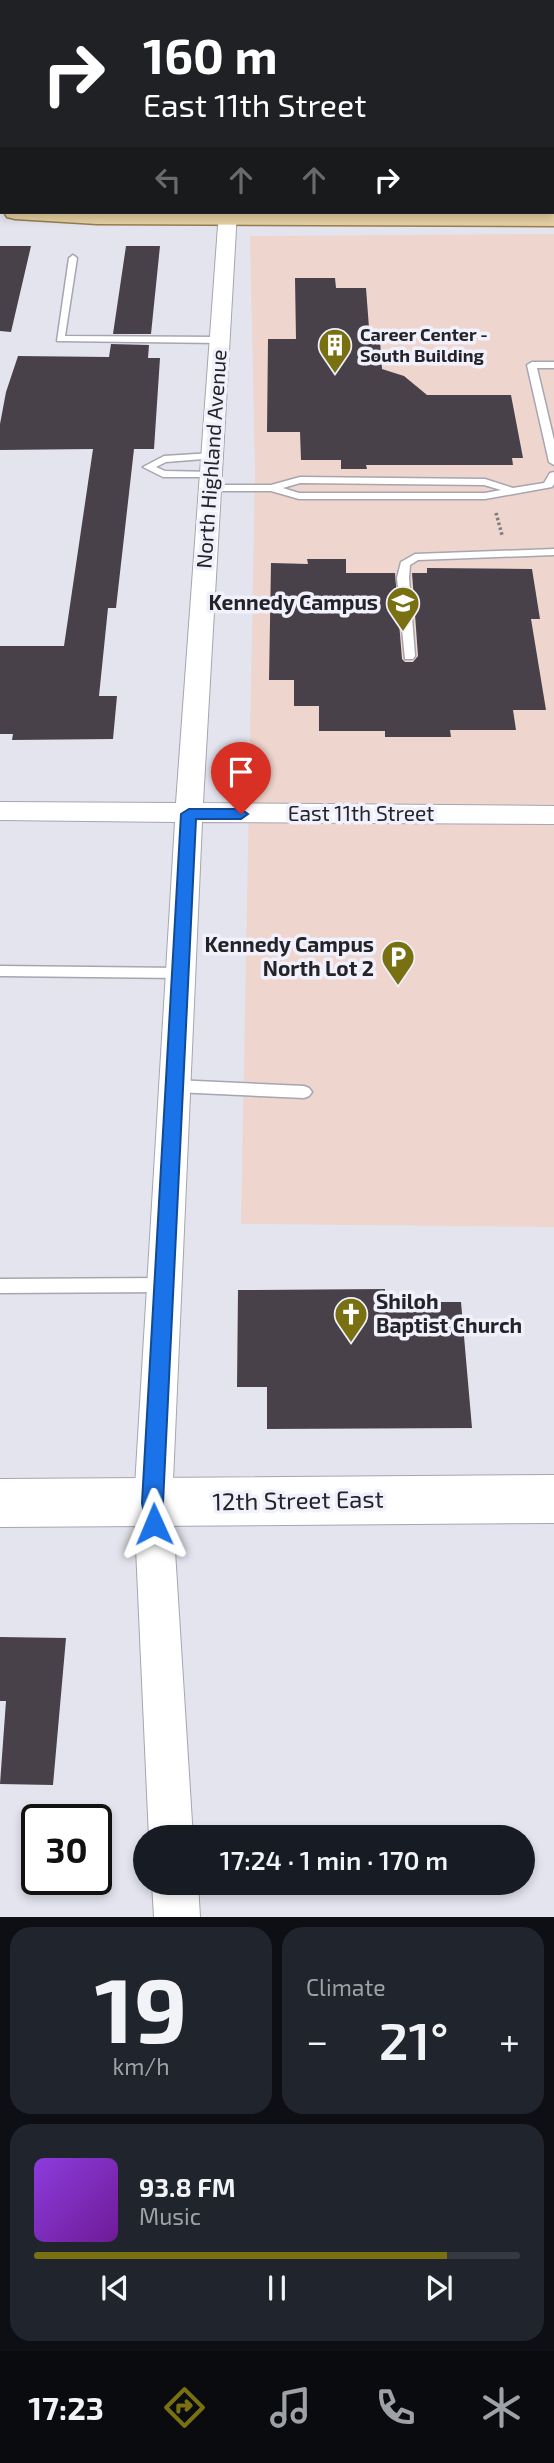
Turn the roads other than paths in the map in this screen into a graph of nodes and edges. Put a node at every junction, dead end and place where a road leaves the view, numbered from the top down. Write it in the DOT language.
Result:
graph roads {
  1 [pos="48,214"];
  2 [pos="228,215"];
  3 [pos="554,219"];
  4 [pos="73,258"];
  5 [pos="220,340"];
  6 [pos="554,365"];
  7 [pos="554,462"];
  8 [pos="211,473"];
  9 [pos="554,475"];
  10 [pos="554,552"];
  11 [pos="409,656"];
  12 [pos="0,811"];
  13 [pos="189,814"];
  14 [pos="554,815"];
  15 [pos="0,971"];
  16 [pos="180,973"];
  17 [pos="175,1086"];
  18 [pos="304,1092"];
  19 [pos="164,1284"];
  20 [pos="0,1286"];
  21 [pos="554,1499"];
  22 [pos="0,1503"];
  23 [pos="153,1503"];
  24 [pos="170,1825"];
  25 [pos="176,1895"];
  26 [pos="177,1917"];
  1 -- 2 [label="main road"];
  2 -- 3 [label="main road"];
  2 -- 5 [label="street, North Highland Avenue"];
  4 -- 5 [label="lane"];
  5 -- 8 [label="street, North Highland Avenue"];
  6 -- 7 [label="lane"];
  8 -- 8 [label="lane"];
  8 -- 9 [label="lane"];
  8 -- 13 [label="street, North Highland Avenue"];
  10 -- 11 [label="lane"];
  12 -- 13 [label="street, East 11th Street"];
  13 -- 14 [label="street, East 11th Street"];
  13 -- 16 [label="street, North Highland Avenue"];
  15 -- 16 [label="lane"];
  16 -- 17 [label="street, North Highland Avenue"];
  17 -- 18 [label="lane"];
  17 -- 19 [label="street, North Highland Avenue"];
  19 -- 20 [label="lane"];
  19 -- 23 [label="street, North Highland Avenue"];
  21 -- 23 [label="street, 12th Street East"];
  22 -- 23 [label="street, 12th Street East"];
  23 -- 24 [label="street, North Highland Avenue"];
  25 -- 26 [label="street"];
}
